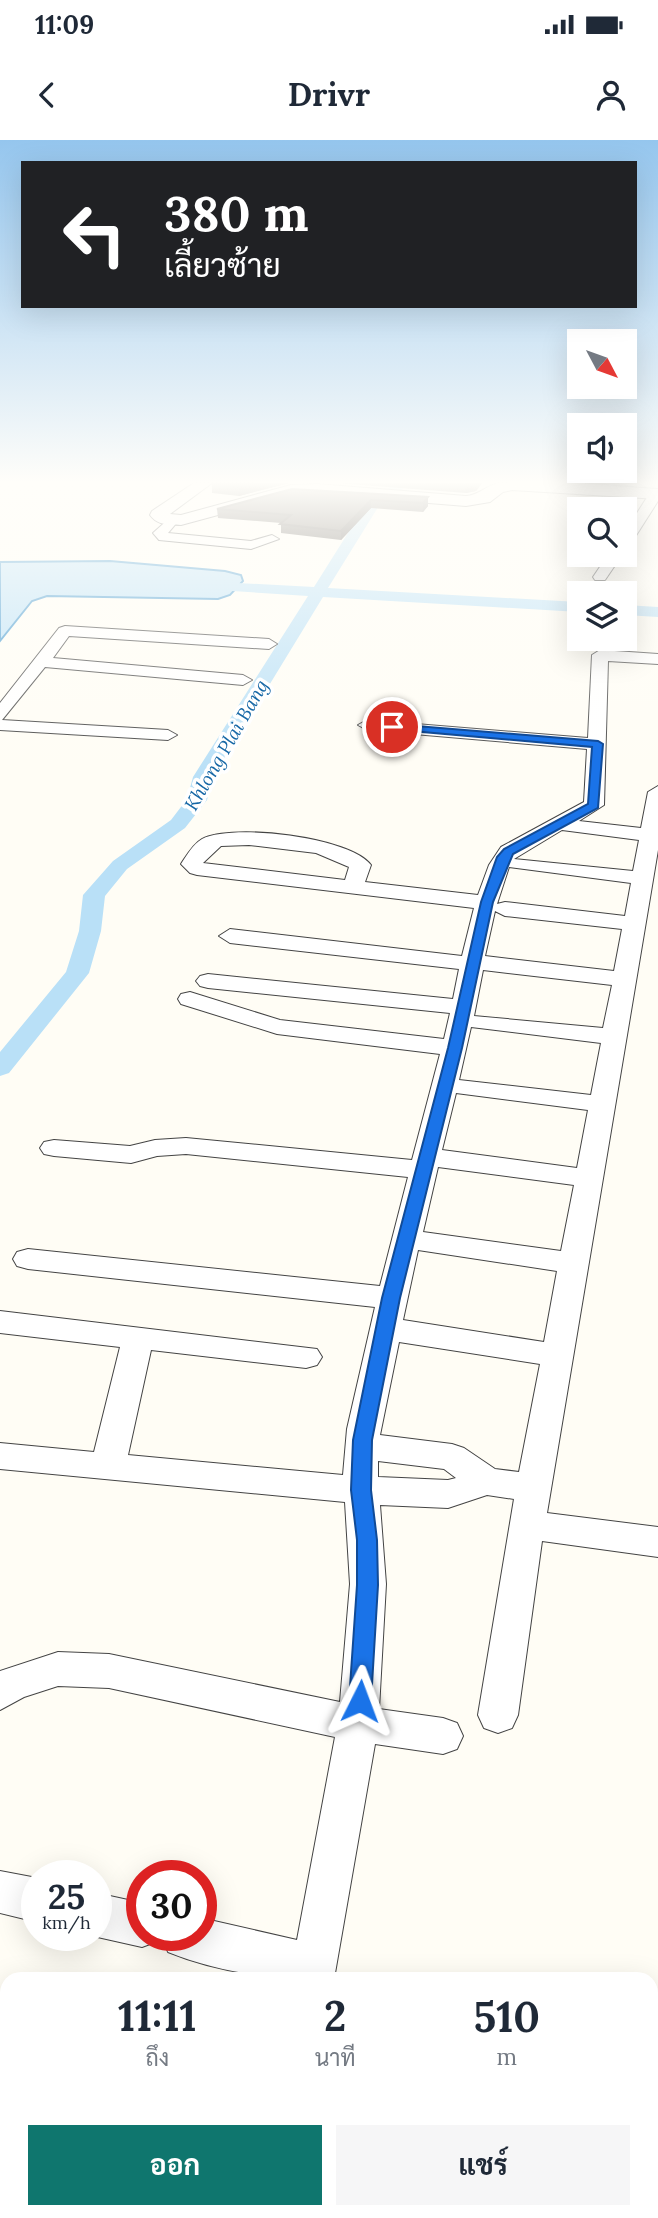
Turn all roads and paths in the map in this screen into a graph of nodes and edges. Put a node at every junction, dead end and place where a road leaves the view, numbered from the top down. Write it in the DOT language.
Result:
graph roads {
  1 [pos="269,644"];
  2 [pos="658,659"];
  3 [pos="41,662"];
  4 [pos="243,680"];
  5 [pos="0,715"];
  6 [pos="0,725"];
  7 [pos="367,725"];
  8 [pos="168,735"];
  9 [pos="598,744"];
  10 [pos="658,792"];
  11 [pos="569,826"];
  12 [pos="650,835"];
  13 [pos="518,863"];
  14 [pos="643,878"];
  15 [pos="353,888"];
  16 [pos="496,906"];
  17 [pos="643,916"];
  18 [pos="230,936"];
  19 [pos="477,963"];
  20 [pos="624,979"];
  21 [pos="208,981"];
  22 [pos="190,999"];
  23 [pos="472,1015"];
  24 [pos="614,1037"];
  25 [pos="455,1048"];
  26 [pos="462,1087"];
  27 [pos="602,1104"];
  28 [pos="54,1148"];
  29 [pos="432,1165"];
  30 [pos="589,1178"];
  31 [pos="419,1241"];
  32 [pos="28,1259"];
  33 [pos="574,1263"];
  34 [pos="391,1298"];
  35 [pos="0,1322"];
  36 [pos="395,1330"];
  37 [pos="138,1339"];
  38 [pos="558,1356"];
  39 [pos="306,1357"];
  40 [pos="362,1446"];
  41 [pos="0,1457"];
  42 [pos="108,1466"];
  43 [pos="487,1480"];
  44 [pos="533,1488"];
  45 [pos="361,1490"];
  46 [pos="527,1525"];
  47 [pos="658,1542"];
  48 [pos="0,1693"];
  49 [pos="498,1715"];
  50 [pos="359,1724"];
  51 [pos="443,1736"];
  52 [pos="0,1892"];
  53 [pos="21,1897"];
  54 [pos="217,1945"];
  55 [pos="310,1972"];
  56 [pos="313,1972"];
  1 -- 3 [label="street"];
  2 -- 9 [label="street"];
  3 -- 4 [label="street"];
  3 -- 5 [label="street"];
  6 -- 8 [label="street"];
  7 -- 9 [label="street"];
  9 -- 16 [label="street"];
  10 -- 12 [label="street"];
  11 -- 12 [label="street"];
  12 -- 14 [label="street"];
  13 -- 14 [label="street"];
  14 -- 17 [label="street"];
  15 -- 15 [label="street"];
  15 -- 16 [label="street"];
  16 -- 17 [label="street"];
  16 -- 19 [label="street"];
  17 -- 20 [label="street"];
  18 -- 19 [label="street"];
  19 -- 20 [label="street"];
  19 -- 23 [label="street"];
  20 -- 24 [label="street"];
  21 -- 23 [label="street"];
  22 -- 25 [label="street"];
  23 -- 24 [label="street"];
  23 -- 25 [label="street"];
  24 -- 27 [label="street"];
  25 -- 29 [label="street"];
  26 -- 27 [label="street"];
  27 -- 30 [label="street"];
  28 -- 29 [label="street"];
  29 -- 30 [label="street"];
  29 -- 34 [label="street"];
  30 -- 33 [label="street"];
  31 -- 33 [label="street"];
  32 -- 34 [label="street"];
  33 -- 38 [label="street"];
  34 -- 40 [label="street"];
  35 -- 37 [label="street"];
  36 -- 38 [label="street"];
  37 -- 39 [label="street"];
  37 -- 42 [label="street"];
  38 -- 44 [label="street"];
  40 -- 43 [label="street"];
  40 -- 45 [label="street"];
  41 -- 42 [label="street"];
  42 -- 45 [label="street"];
  43 -- 44 [label="street"];
  43 -- 45 [label="street"];
  44 -- 46 [label="street"];
  45 -- 50 [label="street"];
  46 -- 47 [label="street"];
  46 -- 49 [label="street"];
  48 -- 50 [label="street"];
  50 -- 51 [label="street"];
  50 -- 56 [label="street"];
  52 -- 53 [label="street"];
  54 -- 55 [label="street"];
}
